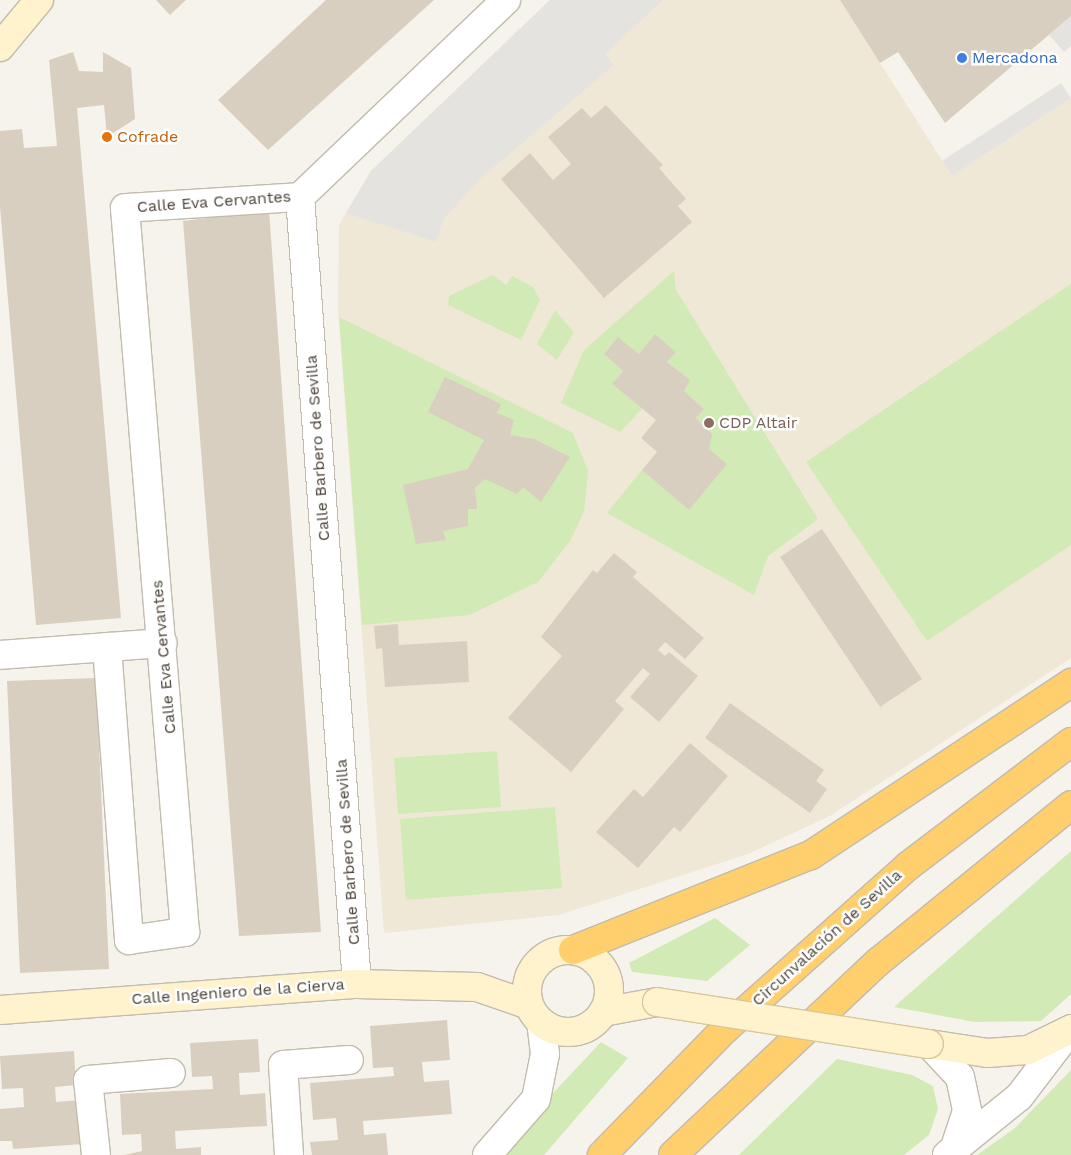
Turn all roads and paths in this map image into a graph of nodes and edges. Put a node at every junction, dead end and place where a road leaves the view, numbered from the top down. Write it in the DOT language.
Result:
graph roads {
  1 [pos="38,0"];
  2 [pos="506,0"];
  3 [pos="0,47"];
  4 [pos="300,197"];
  5 [pos="163,643"];
  6 [pos="108,647"];
  7 [pos="0,655"];
  8 [pos="1071,683"];
  9 [pos="1071,742"];
  10 [pos="1071,805"];
  11 [pos="574,950"];
  12 [pos="536,965"];
  13 [pos="607,979"];
  14 [pos="358,984"];
  15 [pos="477,987"];
  16 [pos="657,1002"];
  17 [pos="0,1010"];
  18 [pos="603,1012"];
  19 [pos="535,1013"];
  20 [pos="1071,1029"];
  21 [pos="929,1044"];
  22 [pos="349,1060"];
  23 [pos="171,1073"];
  24 [pos="950,1153"];
  25 [pos="96,1155"];
  26 [pos="289,1155"];
  27 [pos="487,1155"];
  28 [pos="602,1155"];
  29 [pos="673,1155"];
  1 -- 3 [label="main road"];
  2 -- 4 [label="street"];
  4 -- 5 [label="street, Calle Eva Cervantes"];
  4 -- 14 [label="street, Calle Barbero de Sevilla"];
  5 -- 6 [label="street"];
  5 -- 6 [label="street, Calle Eva Cervantes"];
  6 -- 7 [label="street"];
  8 -- 11 [label="highway"];
  9 -- 28 [label="highway, Circunvalación de Sevilla"];
  10 -- 29 [label="highway"];
  11 -- 12 [label="main road"];
  11 -- 13 [label="main road"];
  12 -- 15 [label="main road, Calle Ingeniero de la Cierva"];
  12 -- 19 [label="main road"];
  13 -- 16 [label="main road"];
  13 -- 18 [label="main road"];
  14 -- 15 [label="main road, Calle Ingeniero de la Cierva"];
  14 -- 17 [label="main road, Calle Ingeniero de la Cierva"];
  15 -- 19 [label="main road, Calle Ingeniero de la Cierva"];
  16 -- 18 [label="main road"];
  16 -- 21 [label="main road, bridge"];
  18 -- 19 [label="main road"];
  19 -- 27 [label="street"];
  20 -- 21 [label="main road"];
  20 -- 24 [label="street"];
  21 -- 24 [label="street"];
  22 -- 26 [label="street"];
  23 -- 25 [label="street"];
}
